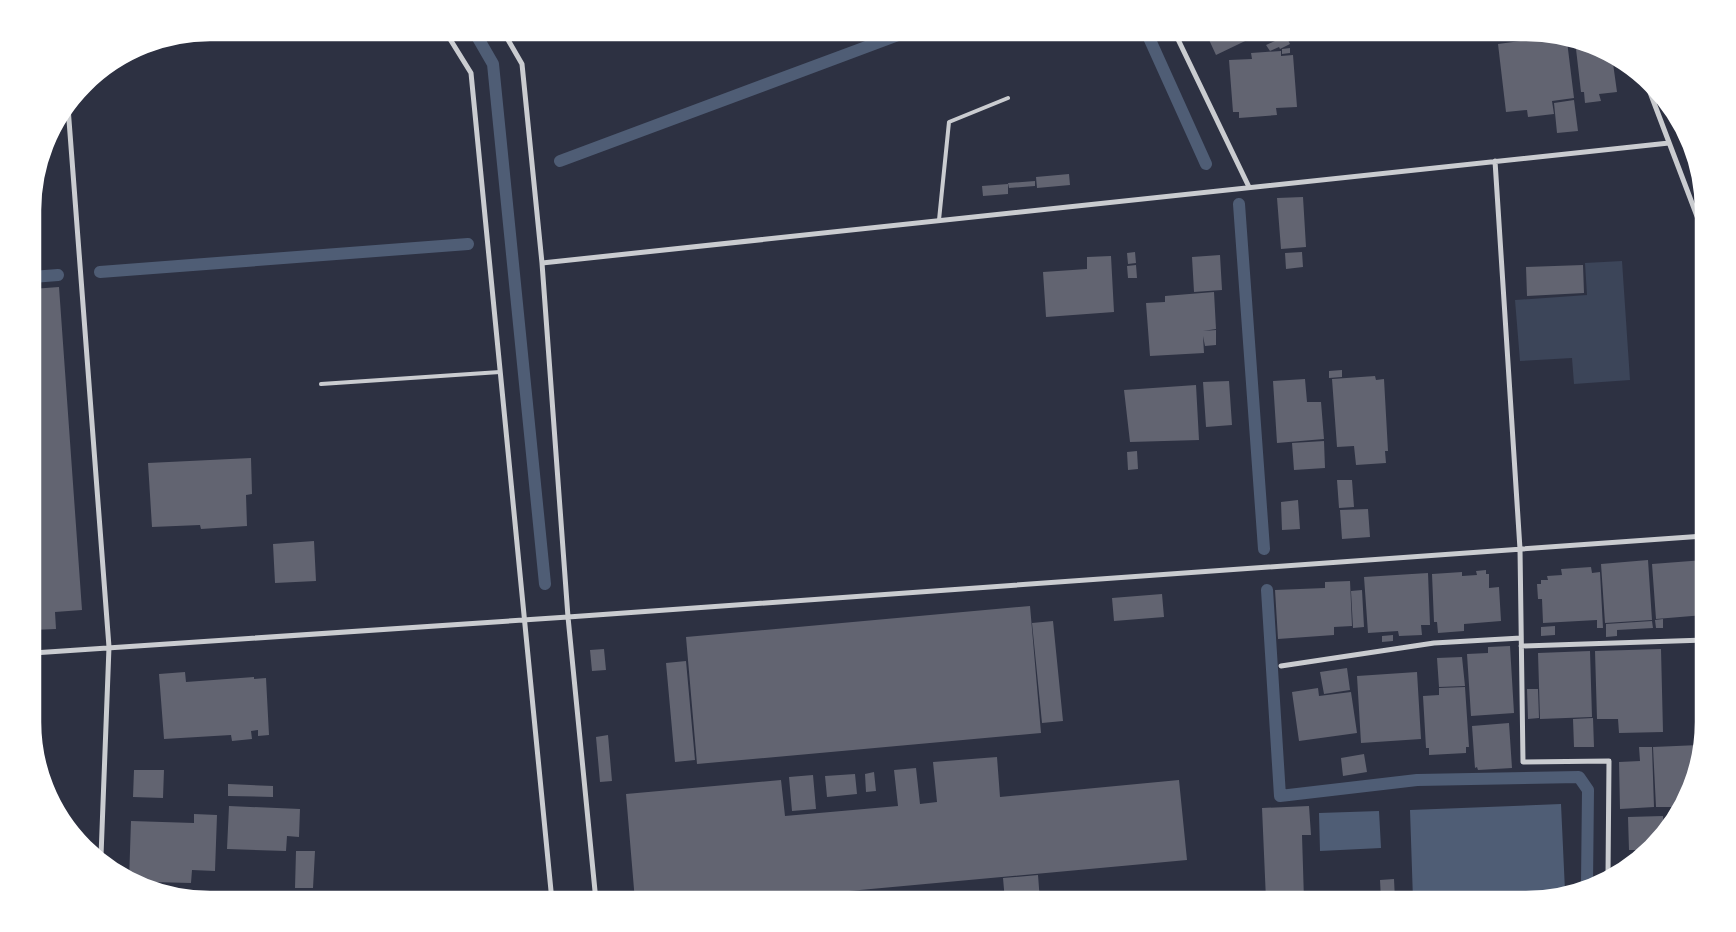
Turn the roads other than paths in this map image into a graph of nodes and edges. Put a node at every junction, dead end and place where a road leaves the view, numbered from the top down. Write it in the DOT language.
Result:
graph roads {
  1 [pos="451,40"];
  2 [pos="508,40"];
  3 [pos="1178,40"];
  4 [pos="1651,96"];
  5 [pos="1008,98"];
  6 [pos="69,116"];
  7 [pos="1669,143"];
  8 [pos="1495,161"];
  9 [pos="1249,187"];
  10 [pos="1696,214"];
  11 [pos="939,220"];
  12 [pos="542,263"];
  13 [pos="500,372"];
  14 [pos="321,384"];
  15 [pos="1696,537"];
  16 [pos="1520,549"];
  17 [pos="568,617"];
  18 [pos="524,620"];
  19 [pos="1521,638"];
  20 [pos="1696,640"];
  21 [pos="1521,646"];
  22 [pos="109,647"];
  23 [pos="40,652"];
  24 [pos="1281,666"];
  25 [pos="101,852"];
  26 [pos="1608,870"];
  27 [pos="551,892"];
  28 [pos="595,892"];
  1 -- 13 [label="street"];
  2 -- 12 [label="street"];
  3 -- 9 [label="street"];
  4 -- 7 [label="street"];
  5 -- 11 [label="lane"];
  6 -- 22 [label="street"];
  7 -- 8 [label="street"];
  7 -- 10 [label="street"];
  8 -- 9 [label="street"];
  8 -- 16 [label="street"];
  9 -- 11 [label="street"];
  11 -- 12 [label="street"];
  12 -- 17 [label="street"];
  13 -- 14 [label="lane"];
  13 -- 18 [label="street"];
  15 -- 16 [label="street"];
  16 -- 17 [label="street"];
  16 -- 19 [label="street"];
  17 -- 18 [label="street"];
  17 -- 28 [label="street"];
  18 -- 22 [label="street"];
  18 -- 27 [label="street"];
  19 -- 21 [label="street"];
  19 -- 24 [label="street"];
  20 -- 21 [label="street"];
  21 -- 26 [label="street"];
  22 -- 23 [label="street"];
  22 -- 25 [label="street"];
}
